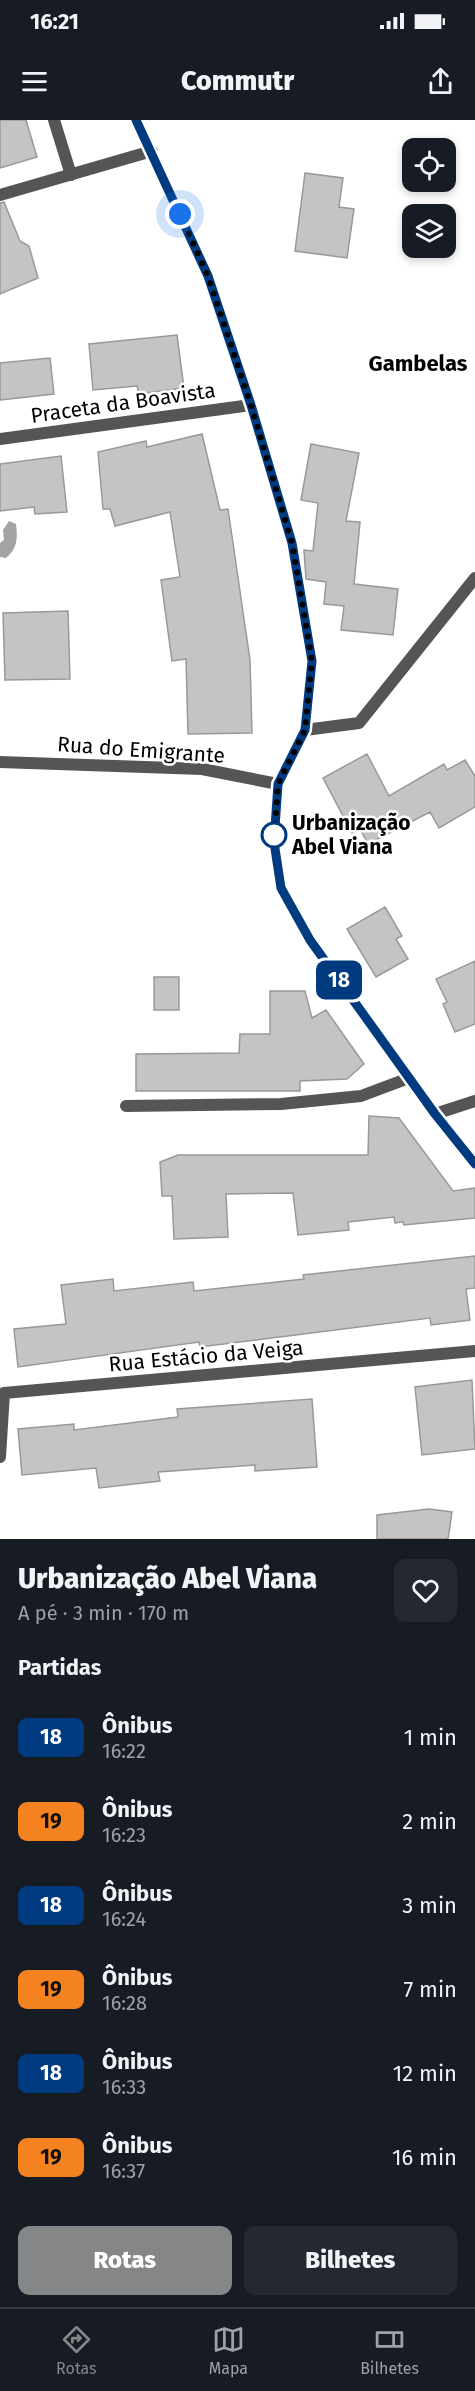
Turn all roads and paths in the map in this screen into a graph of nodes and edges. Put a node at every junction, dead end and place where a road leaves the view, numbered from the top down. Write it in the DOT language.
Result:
graph roads {
  1 [pos="54,120"];
  2 [pos="136,120"];
  3 [pos="152,151"];
  4 [pos="71,175"];
  5 [pos="0,195"];
  6 [pos="251,405"];
  7 [pos="0,439"];
  8 [pos="475,578"];
  9 [pos="305,730"];
  10 [pos="0,762"];
  11 [pos="278,784"];
  12 [pos="409,1078"];
  13 [pos="475,1101"];
  14 [pos="126,1106"];
  15 [pos="435,1114"];
  16 [pos="475,1164"];
  17 [pos="475,1351"];
  18 [pos="0,1457"];
  1 -- 4 [label="street"];
  2 -- 3 [label="street"];
  3 -- 4 [label="street"];
  3 -- 6 [label="street"];
  4 -- 5 [label="street"];
  6 -- 7 [label="street, Praceta da Boavista"];
  6 -- 9 [label="street"];
  8 -- 9 [label="street"];
  9 -- 11 [label="street"];
  10 -- 11 [label="street, Rua do Emigrante"];
  11 -- 12 [label="street"];
  12 -- 14 [label="street"];
  12 -- 15 [label="street"];
  13 -- 15 [label="street"];
  15 -- 16 [label="street"];
  17 -- 18 [label="street, Rua Estácio da Veiga"];
}
